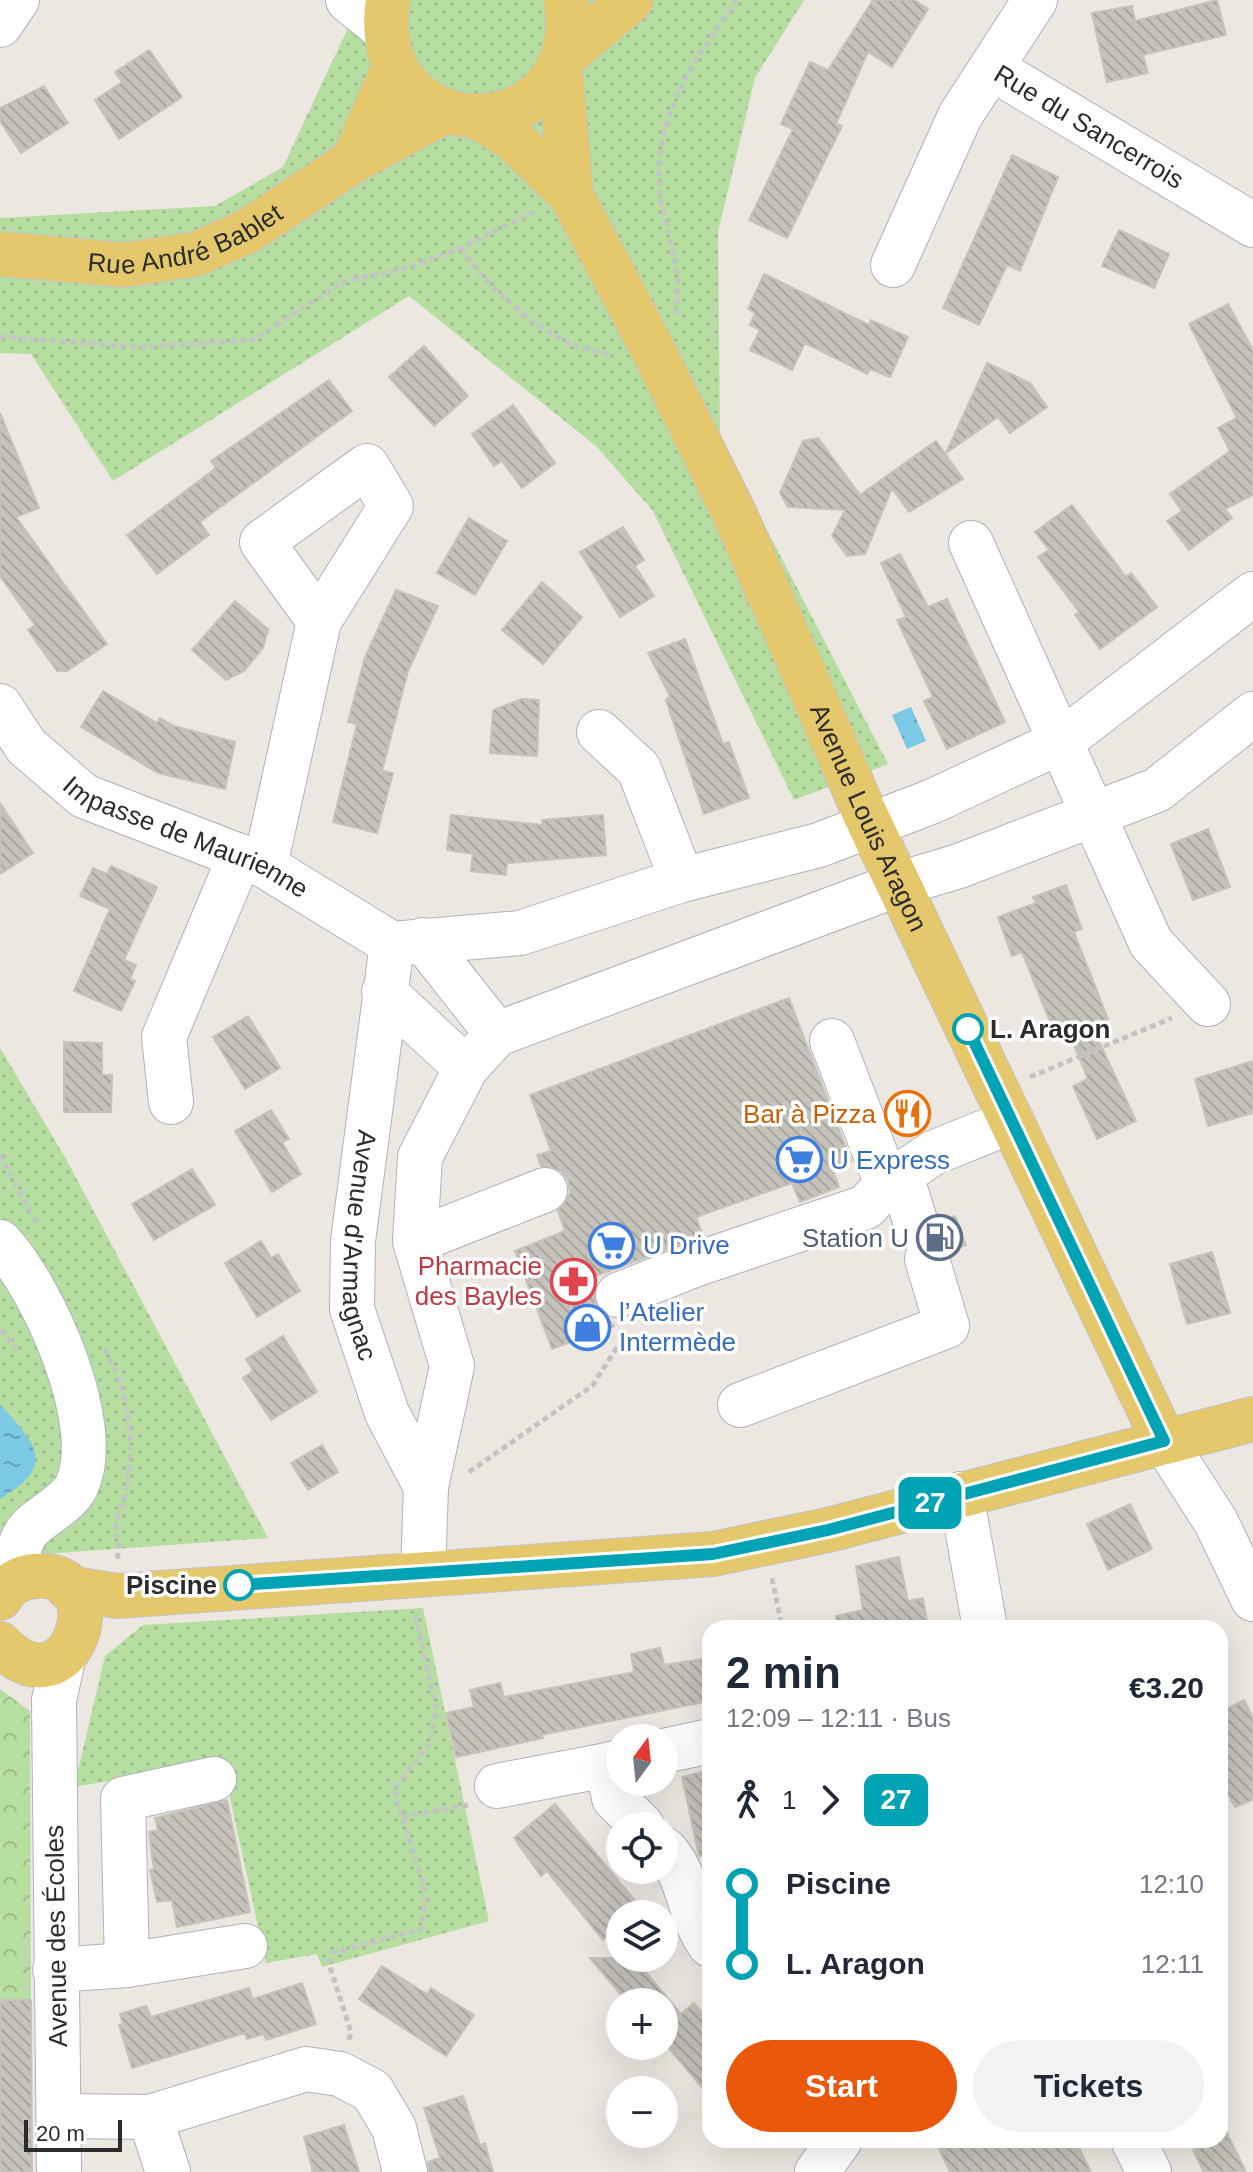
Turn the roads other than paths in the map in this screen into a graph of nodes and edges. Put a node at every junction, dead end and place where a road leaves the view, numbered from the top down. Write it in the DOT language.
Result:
graph roads {
  1 [pos="17,0"];
  2 [pos="348,0"];
  3 [pos="566,0"];
  4 [pos="631,0"];
  5 [pos="1035,0"];
  6 [pos="0,25"];
  7 [pos="389,32"];
  8 [pos="563,62"];
  9 [pos="993,69"];
  10 [pos="462,115"];
  11 [pos="353,161"];
  12 [pos="557,201"];
  13 [pos="1253,225"];
  14 [pos="0,254"];
  15 [pos="893,265"];
  16 [pos="971,543"];
  17 [pos="1253,594"];
  18 [pos="319,621"];
  19 [pos="0,706"];
  20 [pos="1253,714"];
  21 [pos="599,732"];
  22 [pos="1062,741"];
  23 [pos="1095,813"];
  24 [pos="871,825"];
  25 [pos="252,861"];
  26 [pos="682,880"];
  27 [pos="899,884"];
  28 [pos="408,942"];
  29 [pos="384,992"];
  30 [pos="1208,1004"];
  31 [pos="497,1034"];
  32 [pos="832,1041"];
  33 [pos="466,1068"];
  34 [pos="171,1102"];
  35 [pos="1012,1121"];
  36 [pos="894,1180"];
  37 [pos="545,1190"];
  38 [pos="415,1241"];
  39 [pos="0,1242"];
  40 [pos="624,1311"];
  41 [pos="740,1405"];
  42 [pos="1253,1419"];
  43 [pos="1164,1441"];
  44 [pos="444,1482"];
  45 [pos="961,1494"];
  46 [pos="423,1573"];
  47 [pos="10,1588"];
  48 [pos="68,1588"];
  49 [pos="118,1596"];
  50 [pos="1253,1599"];
  51 [pos="984,1620"];
  52 [pos="44,1649"];
  53 [pos="702,1743"];
  54 [pos="678,1748"];
  55 [pos="606,1765"];
  56 [pos="214,1779"];
  57 [pos="497,1786"];
  58 [pos="614,1796"];
  59 [pos="628,1812"];
  60 [pos="678,1863"];
  61 [pos="702,1934"];
  62 [pos="245,1946"];
  63 [pos="127,1965"];
  64 [pos="55,1970"];
  65 [pos="59,2116"];
  66 [pos="150,2117"];
  67 [pos="834,2148"];
  68 [pos="1137,2148"];
  69 [pos="59,2172"];
  70 [pos="168,2172"];
  71 [pos="405,2172"];
  72 [pos="817,2172"];
  73 [pos="1149,2172"];
  1 -- 6 [label="street"];
  2 -- 7 [label="street"];
  3 -- 8 [label="main road, Avenue Louis Aragon"];
  4 -- 8 [label="main road, Rue André Bablet"];
  5 -- 9 [label="street, Rue du Sancerrois"];
  7 -- 10 [label="main road, Avenue Louis Aragon"];
  7 -- 11 [label="main road"];
  8 -- 10 [label="main road, Rue André Bablet"];
  8 -- 12 [label="main road, Avenue Louis Aragon"];
  9 -- 13 [label="street, Rue du Sancerrois"];
  9 -- 15 [label="street"];
  10 -- 11 [label="main road, Rue André Bablet"];
  10 -- 12 [label="main road, Avenue Louis Aragon"];
  11 -- 14 [label="main road, Rue André Bablet"];
  12 -- 24 [label="main road, Avenue Louis Aragon"];
  16 -- 22 [label="street"];
  17 -- 22 [label="street"];
  18 -- 25 [label="street"];
  19 -- 25 [label="street, Impasse de Maurienne"];
  20 -- 23 [label="street, Avenue d'Armagnac"];
  21 -- 26 [label="street"];
  22 -- 23 [label="street"];
  22 -- 24 [label="street"];
  23 -- 27 [label="street, Avenue d'Armagnac"];
  23 -- 30 [label="street"];
  24 -- 26 [label="street"];
  24 -- 27 [label="main road, Avenue Louis Aragon"];
  25 -- 28 [label="street, Impasse de Maurienne"];
  25 -- 34 [label="street"];
  26 -- 28 [label="street"];
  27 -- 31 [label="street, Avenue d'Armagnac"];
  27 -- 35 [label="main road, Avenue Louis Aragon"];
  28 -- 29 [label="street, Avenue d'Armagnac"];
  28 -- 31 [label="street"];
  29 -- 33 [label="street"];
  29 -- 44 [label="street, Avenue d'Armagnac"];
  31 -- 33 [label="street, Avenue d'Armagnac"];
  32 -- 36 [label="street"];
  33 -- 38 [label="street, Avenue d'Armagnac"];
  35 -- 36 [label="street"];
  35 -- 43 [label="main road, Avenue Louis Aragon"];
  36 -- 40 [label="street"];
  36 -- 41 [label="street"];
  37 -- 38 [label="street"];
  38 -- 44 [label="street, Avenue d'Armagnac"];
  39 -- 47 [label="street"];
  42 -- 43 [label="main road"];
  43 -- 45 [label="main road"];
  43 -- 50 [label="street"];
  44 -- 46 [label="street, Avenue d'Armagnac"];
  45 -- 46 [label="main road"];
  45 -- 51 [label="street"];
  46 -- 49 [label="main road"];
  47 -- 48 [label="main road"];
  48 -- 49 [label="main road"];
  48 -- 52 [label="main road"];
  49 -- 52 [label="main road"];
  52 -- 64 [label="street, Avenue des Écoles"];
  53 -- 54 [label="street"];
  55 -- 57 [label="street"];
  56 -- 63 [label="street"];
  58 -- 59 [label="street"];
  60 -- 61 [label="street"];
  62 -- 63 [label="street"];
  63 -- 64 [label="street"];
  64 -- 65 [label="street, Avenue des Écoles"];
  65 -- 66 [label="street"];
  65 -- 69 [label="street, Avenue des Écoles"];
  66 -- 70 [label="street"];
  66 -- 71 [label="street"];
  67 -- 72 [label="street"];
  68 -- 73 [label="street"];
}
